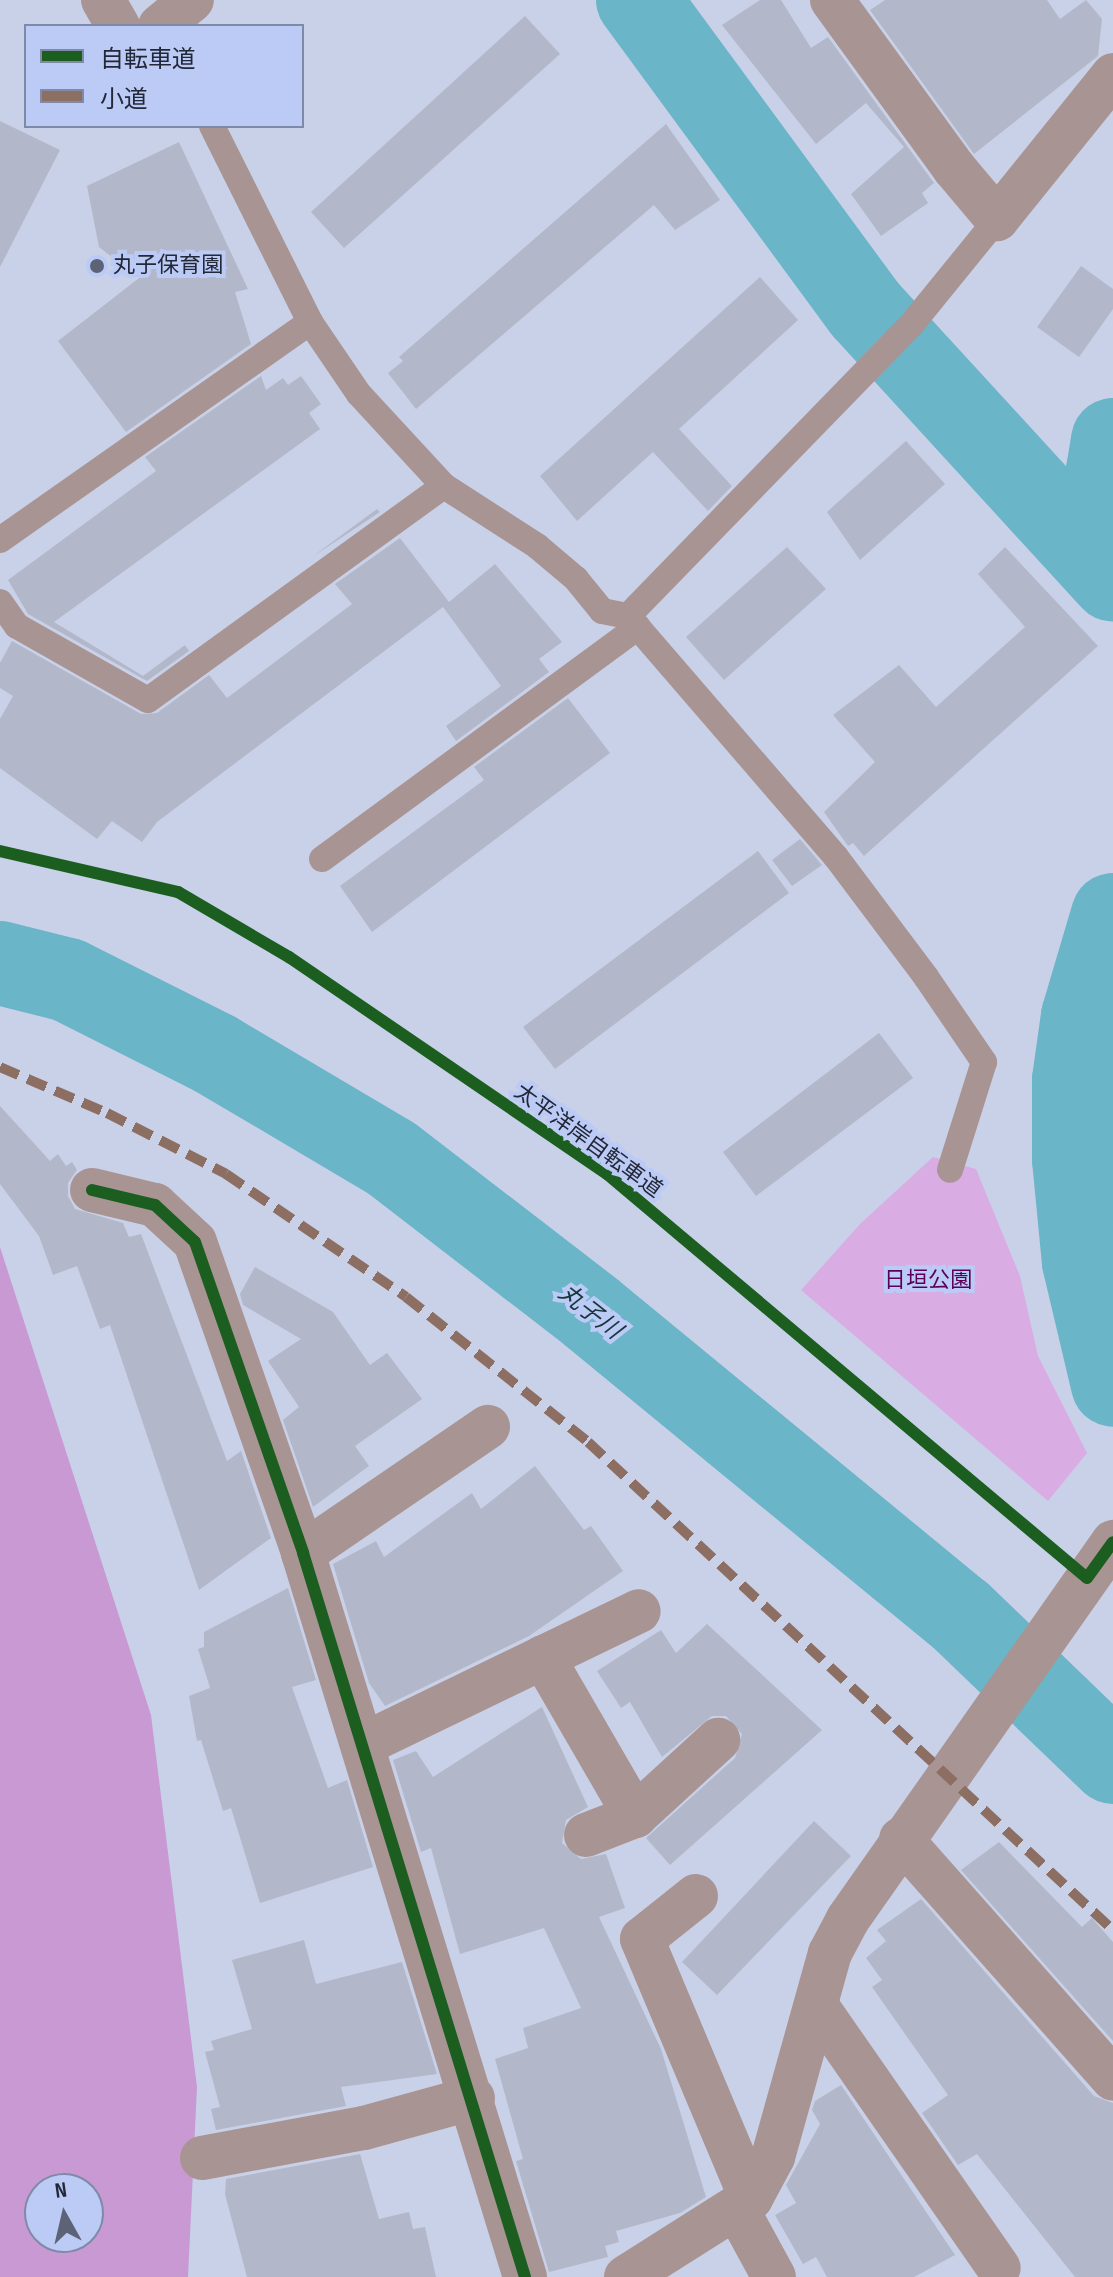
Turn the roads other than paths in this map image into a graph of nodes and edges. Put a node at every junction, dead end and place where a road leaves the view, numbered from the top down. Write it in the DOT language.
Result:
graph roads {
  1 [pos="103,0"];
  2 [pos="192,0"];
  3 [pos="832,0"];
  4 [pos="117,24"];
  5 [pos="163,24"];
  6 [pos="1113,75"];
  7 [pos="213,128"];
  8 [pos="997,219"];
  9 [pos="310,322"];
  10 [pos="444,486"];
  11 [pos="0,540"];
  12 [pos="0,602"];
  13 [pos="633,621"];
  14 [pos="322,859"];
  15 [pos="950,1170"];
  16 [pos="92,1190"];
  17 [pos="488,1427"];
  18 [pos="1113,1542"];
  19 [pos="303,1553"];
  20 [pos="639,1611"];
  21 [pos="543,1657"];
  22 [pos="718,1740"];
  23 [pos="364,1744"];
  24 [pos="635,1816"];
  25 [pos="586,1835"];
  26 [pos="901,1839"];
  27 [pos="696,1896"];
  28 [pos="816,2005"];
  29 [pos="1113,2079"];
  30 [pos="473,2098"];
  31 [pos="202,2158"];
  32 [pos="744,2204"];
  33 [pos="999,2268"];
  34 [pos="525,2277"];
  35 [pos="626,2277"];
  36 [pos="774,2277"];
  1 -- 4 [label="street"];
  2 -- 5 [label="street"];
  3 -- 8 [label="street"];
  6 -- 8 [label="street"];
  7 -- 9 [label="lane"];
  8 -- 13 [label="lane"];
  9 -- 10 [label="lane"];
  9 -- 11 [label="lane"];
  10 -- 12 [label="lane"];
  10 -- 13 [label="lane"];
  13 -- 14 [label="lane"];
  13 -- 15 [label="lane"];
  16 -- 19 [label="street"];
  17 -- 19 [label="street"];
  18 -- 26 [label="street"];
  19 -- 23 [label="street"];
  20 -- 21 [label="street"];
  21 -- 23 [label="street"];
  21 -- 24 [label="street"];
  22 -- 24 [label="street"];
  23 -- 30 [label="street"];
  24 -- 25 [label="street"];
  26 -- 28 [label="street"];
  26 -- 29 [label="street"];
  27 -- 32 [label="street"];
  28 -- 32 [label="street"];
  28 -- 33 [label="street"];
  30 -- 31 [label="street"];
  30 -- 34 [label="street"];
  32 -- 35 [label="street"];
  32 -- 36 [label="street"];
}
